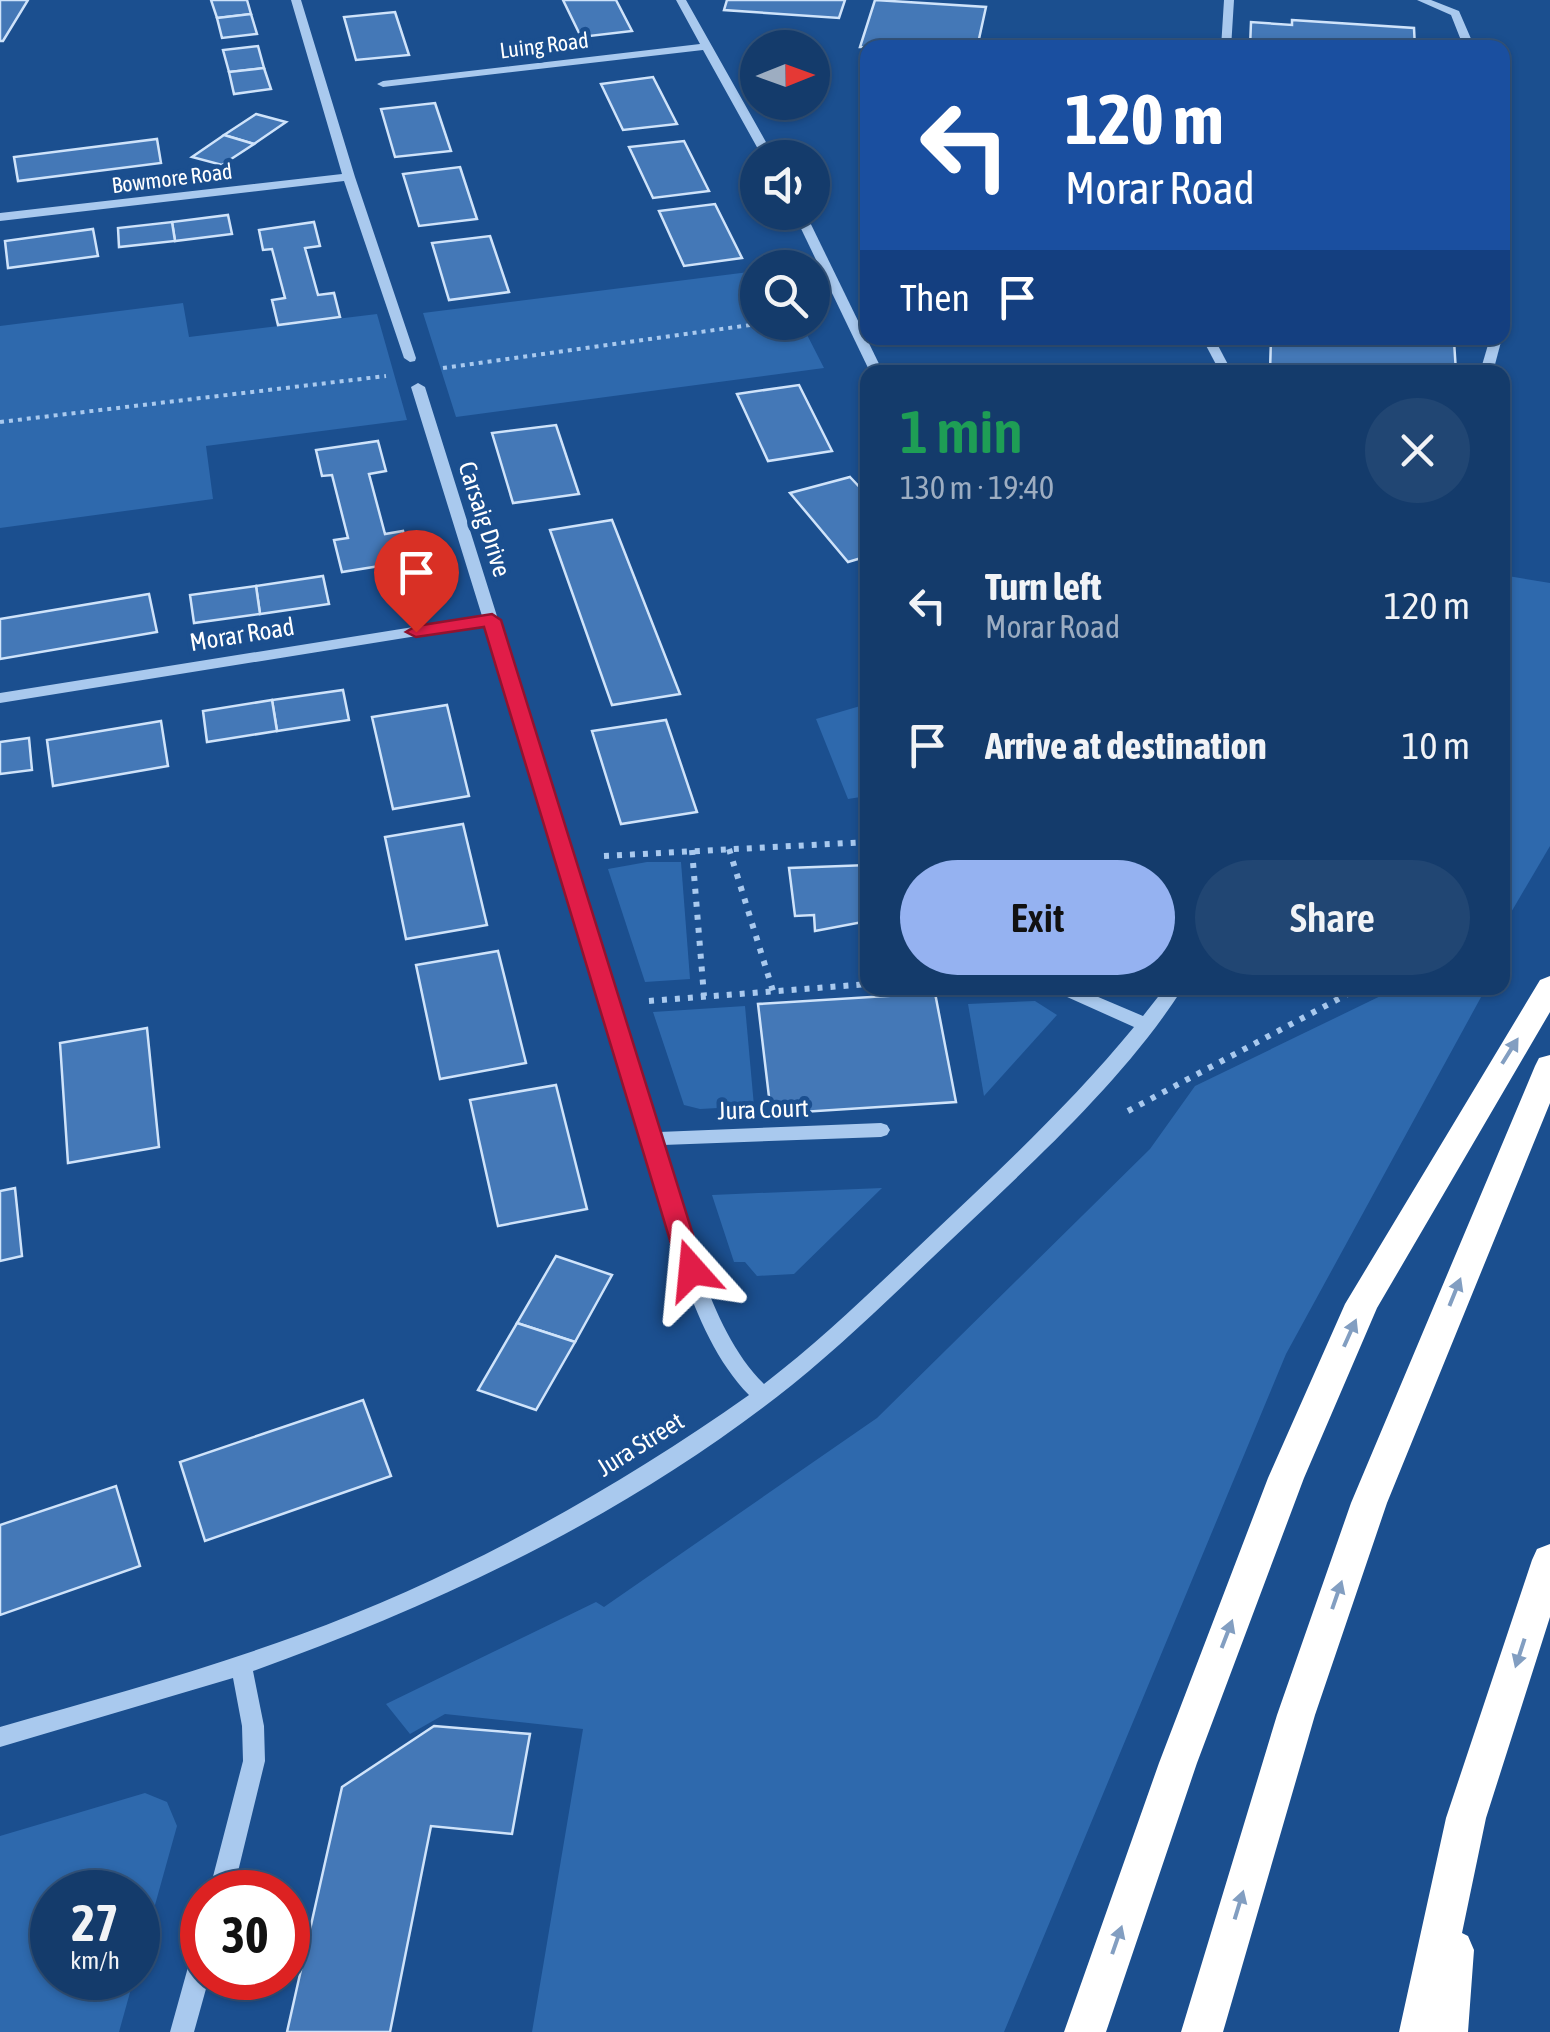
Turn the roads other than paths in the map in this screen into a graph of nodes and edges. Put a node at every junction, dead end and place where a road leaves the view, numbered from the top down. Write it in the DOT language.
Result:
graph roads {
  1 [pos="296,0"];
  2 [pos="681,0"];
  3 [pos="1230,0"];
  4 [pos="1422,0"];
  5 [pos="1227,40"];
  6 [pos="1467,40"];
  7 [pos="709,46"];
  8 [pos="383,84"];
  9 [pos="759,140"];
  10 [pos="349,178"];
  11 [pos="0,218"];
  12 [pos="807,230"];
  13 [pos="860,336"];
  14 [pos="410,358"];
  15 [pos="418,387"];
  16 [pos="492,620"];
  17 [pos="0,698"];
  18 [pos="1550,987"];
  19 [pos="1078,995"];
  20 [pos="1169,995"];
  21 [pos="1146,1025"];
  22 [pos="1550,1066"];
  23 [pos="880,1130"];
  24 [pos="648,1138"];
  25 [pos="764,1396"];
  26 [pos="1550,1560"];
  27 [pos="241,1665"];
  28 [pos="0,1738"];
  29 [pos="1466,1818"];
  30 [pos="227,1870"];
  31 [pos="191,2000"];
  32 [pos="182,2032"];
  33 [pos="1085,2032"];
  34 [pos="1202,2032"];
  35 [pos="1420,2032"];
  36 [pos="1447,2032"];
  1 -- 10 [label="street"];
  2 -- 7 [label="street"];
  3 -- 5 [label="street"];
  4 -- 6 [label="street"];
  7 -- 8 [label="street, Luing Road"];
  7 -- 9 [label="street"];
  10 -- 11 [label="street, Bowmore Road"];
  10 -- 14 [label="street"];
  12 -- 13 [label="street"];
  15 -- 16 [label="street, Carsaig Drive"];
  16 -- 17 [label="street, Morar Road"];
  16 -- 24 [label="street, Carsaig Drive"];
  33 -- 18 [label="highway, one-way"];
  19 -- 21 [label="street"];
  20 -- 21 [label="street, Jura Street"];
  21 -- 25 [label="street, Jura Street"];
  34 -- 22 [label="highway, one-way"];
  23 -- 24 [label="street, Jura Court"];
  24 -- 25 [label="street, Carsaig Drive"];
  25 -- 27 [label="street, Jura Street"];
  26 -- 29 [label="highway, one-way"];
  27 -- 28 [label="street, Jura Street"];
  27 -- 30 [label="street"];
  29 -- 35 [label="highway"];
  29 -- 36 [label="highway"];
  31 -- 32 [label="street"];
}
